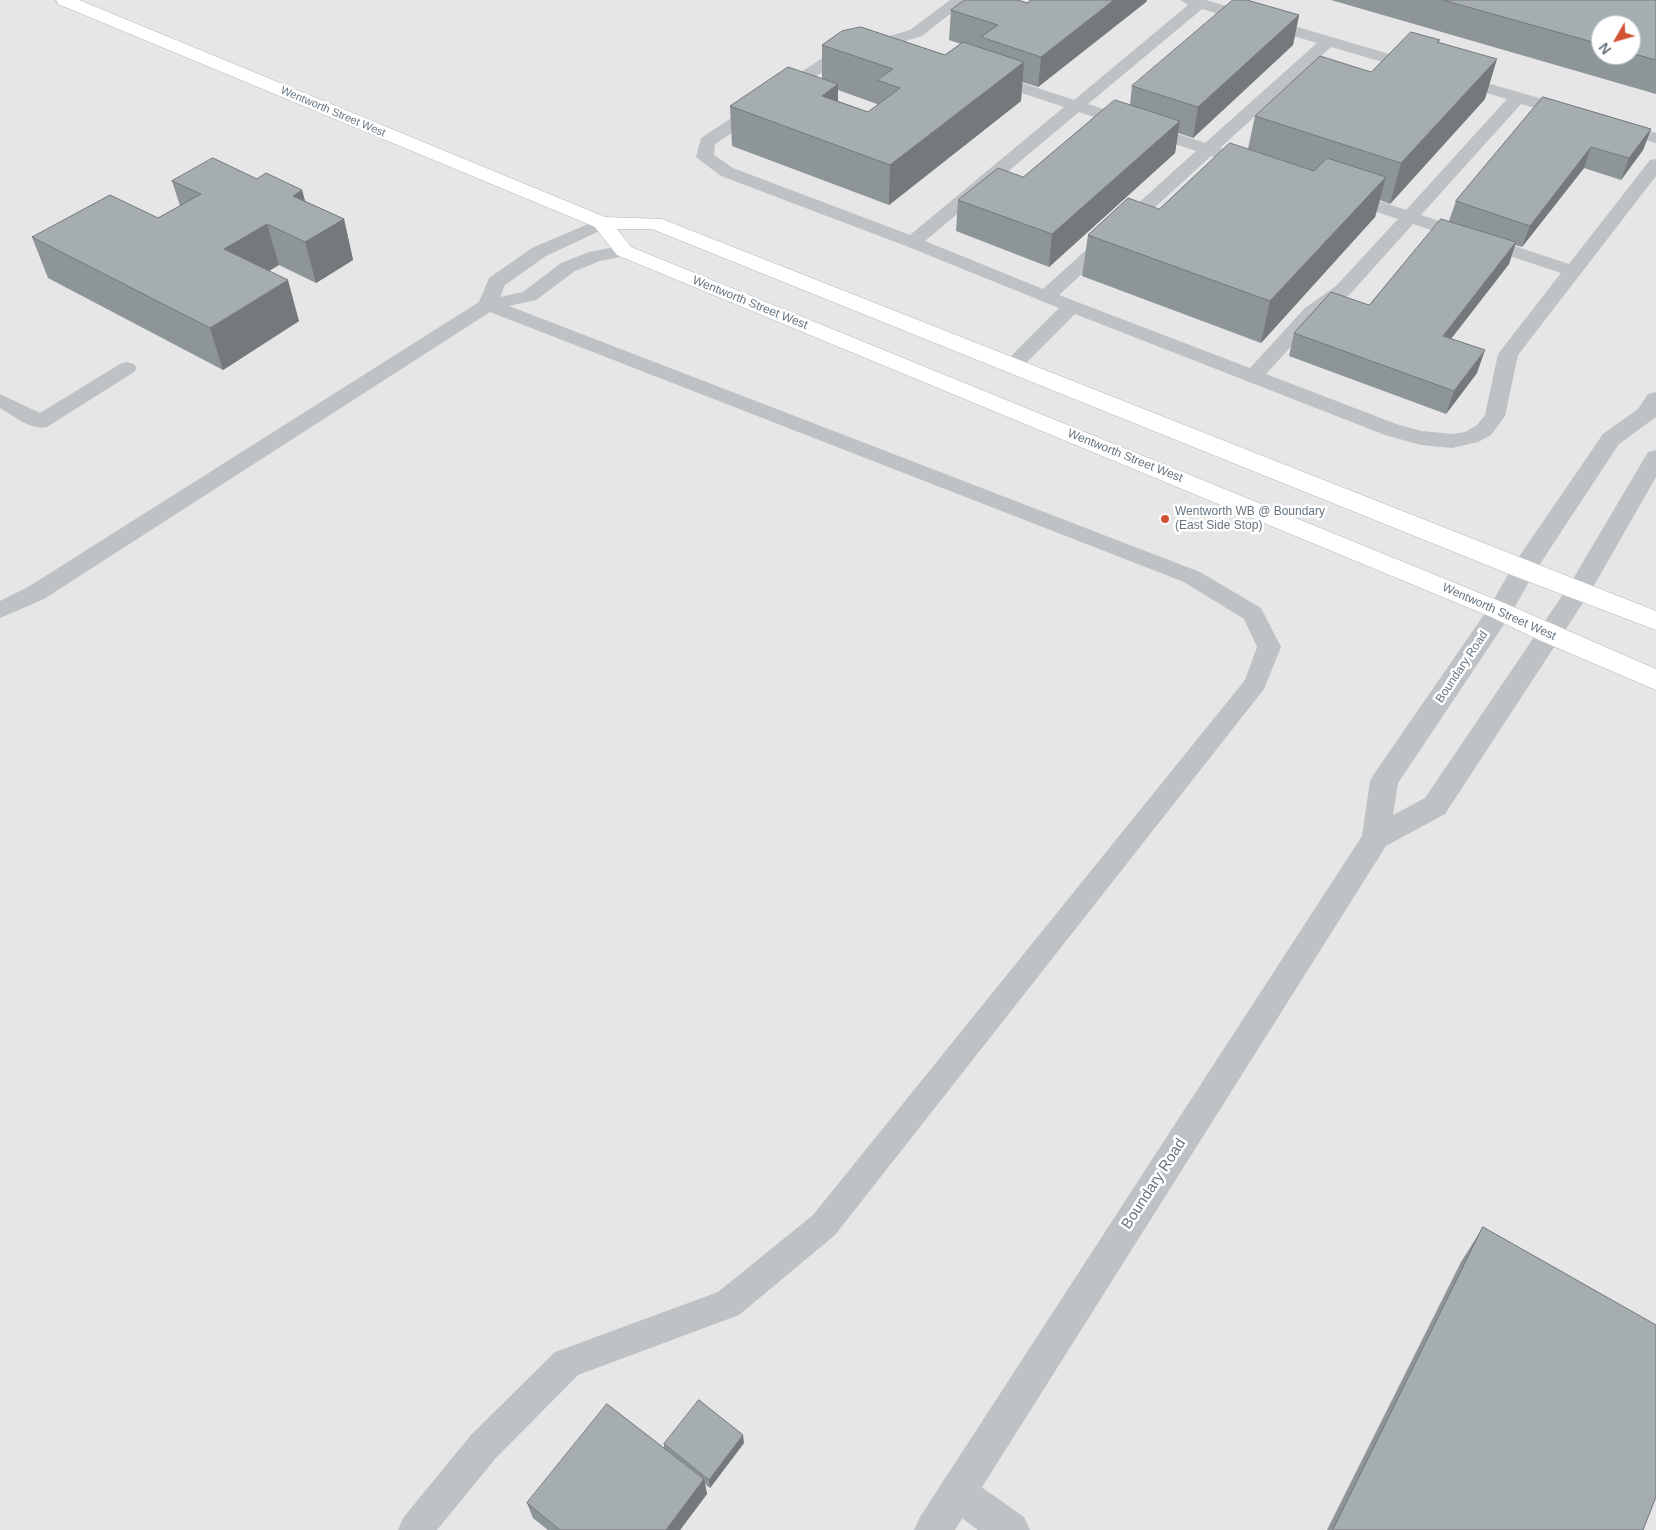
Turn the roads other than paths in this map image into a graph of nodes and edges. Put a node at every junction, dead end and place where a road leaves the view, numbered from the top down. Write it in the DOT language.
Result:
graph roads {
  1 [pos="64,0"];
  2 [pos="960,0"];
  3 [pos="1194,2"];
  4 [pos="1328,41"];
  5 [pos="883,42"];
  6 [pos="911,52"];
  7 [pos="976,73"];
  8 [pos="1518,97"];
  9 [pos="1078,107"];
  10 [pos="1656,138"];
  11 [pos="1208,150"];
  12 [pos="1236,159"];
  13 [pos="1656,164"];
  14 [pos="1327,190"];
  15 [pos="1409,217"];
  16 [pos="602,223"];
  17 [pos="912,242"];
  18 [pos="624,251"];
  19 [pos="1572,271"];
  20 [pos="1046,297"];
  21 [pos="488,304"];
  22 [pos="1072,306"];
  23 [pos="1013,365"];
  24 [pos="127,368"];
  25 [pos="1253,376"];
  26 [pos="0,400"];
  27 [pos="1651,407"];
  28 [pos="1656,457"];
  29 [pos="1523,570"];
  30 [pos="1578,589"];
  31 [pos="0,610"];
  32 [pos="1500,610"];
  33 [pos="1656,621"];
  34 [pos="1548,634"];
  35 [pos="1656,680"];
  36 [pos="1376,838"];
  37 [pos="957,1492"];
  38 [pos="415,1530"];
  39 [pos="933,1530"];
  40 [pos="1011,1530"];
  1 -- 16 [label="main road, Wentworth Street West"];
  2 -- 5 [label="lane"];
  3 -- 4 [label="lane"];
  3 -- 9 [label="lane"];
  4 -- 8 [label="lane"];
  4 -- 11 [label="lane"];
  5 -- 6 [label="lane"];
  5 -- 17 [label="lane"];
  7 -- 9 [label="lane"];
  8 -- 10 [label="lane"];
  8 -- 15 [label="lane"];
  9 -- 11 [label="lane"];
  9 -- 17 [label="lane"];
  11 -- 12 [label="lane"];
  11 -- 20 [label="lane"];
  13 -- 19 [label="lane"];
  14 -- 15 [label="lane"];
  15 -- 19 [label="lane"];
  15 -- 25 [label="lane"];
  16 -- 18 [label="main road, Wentworth Street West"];
  16 -- 21 [label="lane"];
  16 -- 23 [label="main road, Wentworth Street West"];
  17 -- 20 [label="lane"];
  18 -- 21 [label="lane"];
  18 -- 32 [label="main road, Wentworth Street West"];
  19 -- 25 [label="lane"];
  20 -- 22 [label="lane"];
  21 -- 31 [label="lane"];
  21 -- 38 [label="lane"];
  22 -- 23 [label="lane"];
  22 -- 25 [label="lane"];
  23 -- 29 [label="main road, Wentworth Street West"];
  24 -- 26 [label="lane"];
  27 -- 28 [label="street, Boundary Road"];
  27 -- 29 [label="street, Boundary Road"];
  28 -- 30 [label="street, Boundary Road"];
  29 -- 30 [label="main road, Wentworth Street West"];
  29 -- 32 [label="street, Boundary Road"];
  30 -- 33 [label="main road, Wentworth Street West"];
  30 -- 34 [label="street, Boundary Road"];
  32 -- 34 [label="main road, Wentworth Street West"];
  32 -- 36 [label="street, Boundary Road"];
  34 -- 35 [label="main road, Wentworth Street West"];
  34 -- 36 [label="street, Boundary Road"];
  36 -- 37 [label="street, Boundary Road"];
  37 -- 39 [label="street, Boundary Road"];
  37 -- 40 [label="street"];
}
